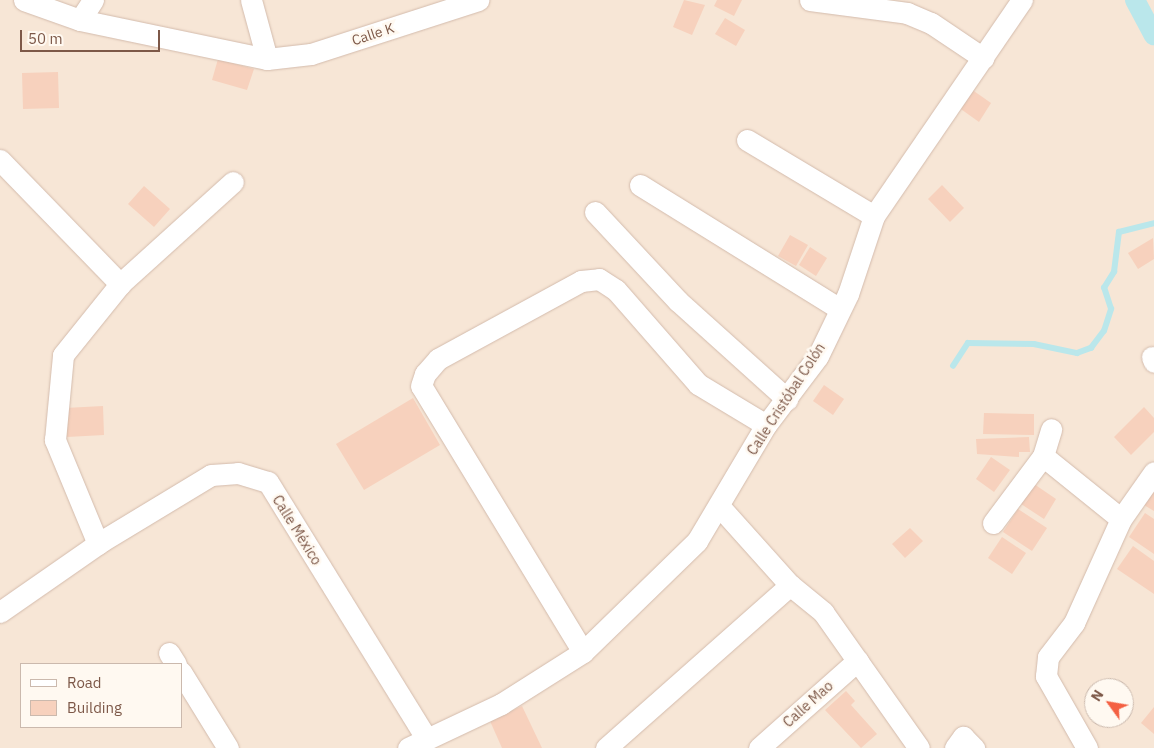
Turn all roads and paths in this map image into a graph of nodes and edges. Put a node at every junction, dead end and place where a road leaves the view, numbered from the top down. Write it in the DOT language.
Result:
graph roads {
  1 [pos="24,0"];
  2 [pos="93,0"];
  3 [pos="252,0"];
  4 [pos="478,0"];
  5 [pos="810,0"];
  6 [pos="1022,0"];
  7 [pos="80,20"];
  8 [pos="983,58"];
  9 [pos="267,59"];
  10 [pos="747,140"];
  11 [pos="0,160"];
  12 [pos="233,182"];
  13 [pos="640,185"];
  14 [pos="595,212"];
  15 [pos="874,216"];
  16 [pos="120,284"];
  17 [pos="840,309"];
  18 [pos="787,399"];
  19 [pos="766,425"];
  20 [pos="1050,429"];
  21 [pos="1043,456"];
  22 [pos="1154,472"];
  23 [pos="720,507"];
  24 [pos="1121,518"];
  25 [pos="993,522"];
  26 [pos="98,544"];
  27 [pos="790,585"];
  28 [pos="0,612"];
  29 [pos="583,652"];
  30 [pos="858,660"];
  31 [pos="182,674"];
  32 [pos="428,739"];
  33 [pos="228,748"];
  34 [pos="408,748"];
  35 [pos="606,748"];
  36 [pos="759,748"];
  37 [pos="918,748"];
  38 [pos="955,748"];
  39 [pos="974,748"];
  40 [pos="1086,748"];
  1 -- 7 [label="street, Calle K"];
  2 -- 7 [label="street"];
  3 -- 9 [label="street"];
  4 -- 9 [label="street, Calle K"];
  5 -- 8 [label="street"];
  6 -- 8 [label="street, Calle Cristóbal Colón"];
  7 -- 9 [label="street, Calle K"];
  8 -- 15 [label="street, Calle Cristóbal Colón"];
  10 -- 15 [label="street"];
  11 -- 16 [label="street"];
  12 -- 16 [label="street"];
  13 -- 17 [label="street"];
  14 -- 18 [label="street"];
  15 -- 17 [label="street, Calle Cristóbal Colón"];
  16 -- 26 [label="street"];
  17 -- 18 [label="street, Calle Cristóbal Colón"];
  18 -- 19 [label="street, Calle Cristóbal Colón"];
  19 -- 23 [label="street, Calle Cristóbal Colón"];
  19 -- 29 [label="street"];
  20 -- 21 [label="street"];
  21 -- 24 [label="street"];
  21 -- 25 [label="street"];
  22 -- 24 [label="street"];
  23 -- 27 [label="street"];
  23 -- 29 [label="street, Calle Cristóbal Colón"];
  24 -- 40 [label="street"];
  26 -- 28 [label="street, Calle México"];
  26 -- 32 [label="street, Calle México"];
  27 -- 30 [label="street"];
  27 -- 35 [label="street"];
  29 -- 32 [label="street, Calle Cristóbal Colón"];
  30 -- 36 [label="street, Calle Mao"];
  30 -- 37 [label="street"];
  31 -- 33 [label="street"];
  32 -- 34 [label="street, Calle Cristóbal Colón"];
  38 -- 39 [label="street"];
}
